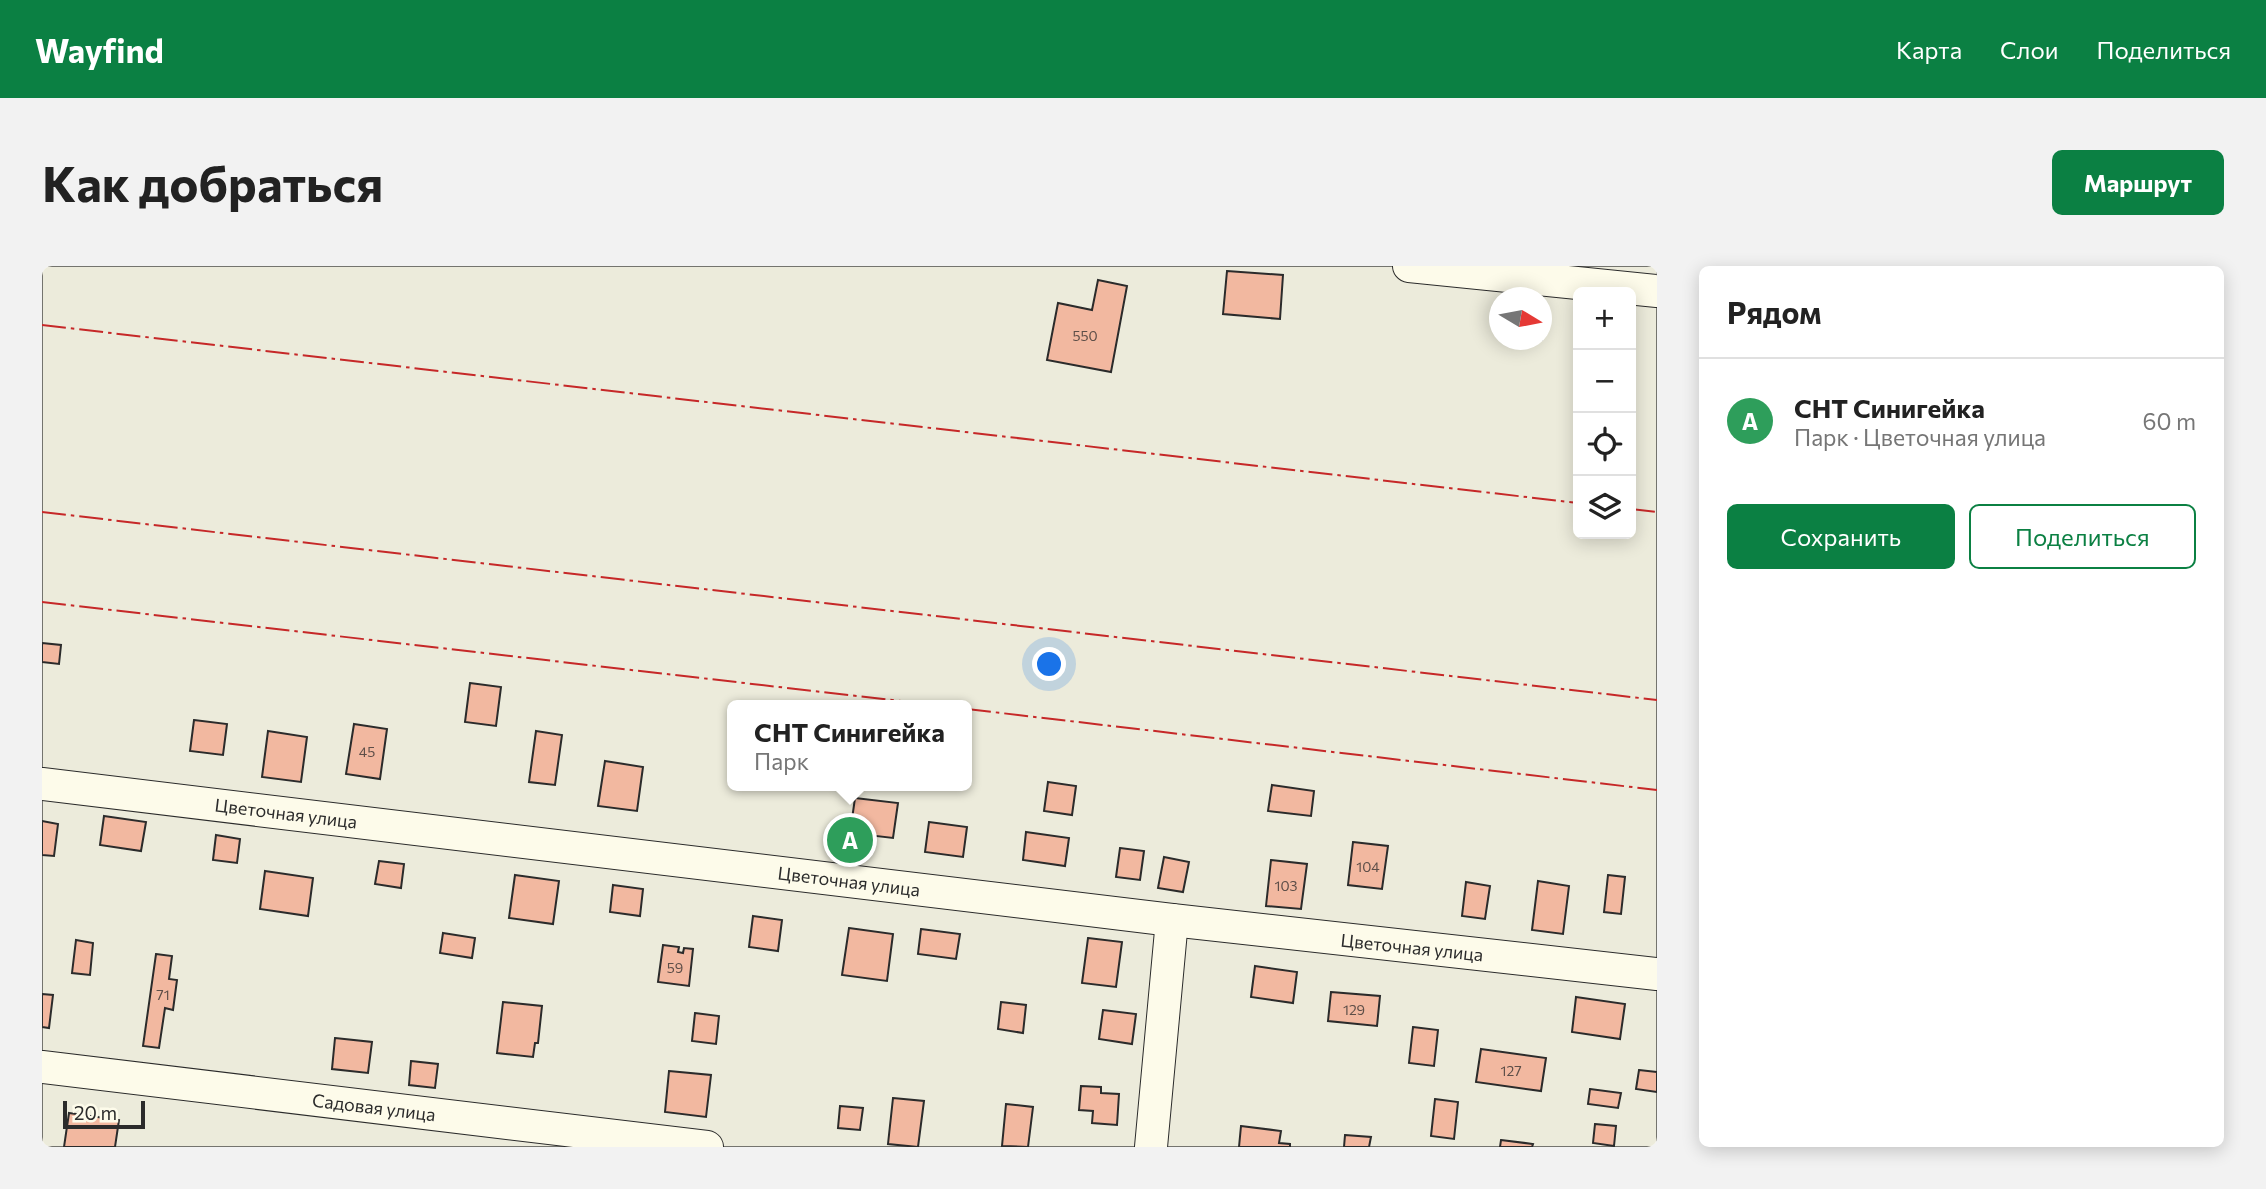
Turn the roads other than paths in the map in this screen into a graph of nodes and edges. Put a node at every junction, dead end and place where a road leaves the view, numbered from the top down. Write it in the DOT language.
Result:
graph roads {
  1 [pos="1409,266"];
  2 [pos="1657,291"];
  3 [pos="42,784"];
  4 [pos="1172,920"];
  5 [pos="1657,974"];
  6 [pos="42,1068"];
  7 [pos="707,1147"];
  8 [pos="1151,1147"];
  1 -- 2 [label="street"];
  3 -- 4 [label="street, Цветочная улица"];
  4 -- 5 [label="street, Цветочная улица"];
  4 -- 8 [label="street"];
  6 -- 7 [label="street, Садовая улица"];
}
